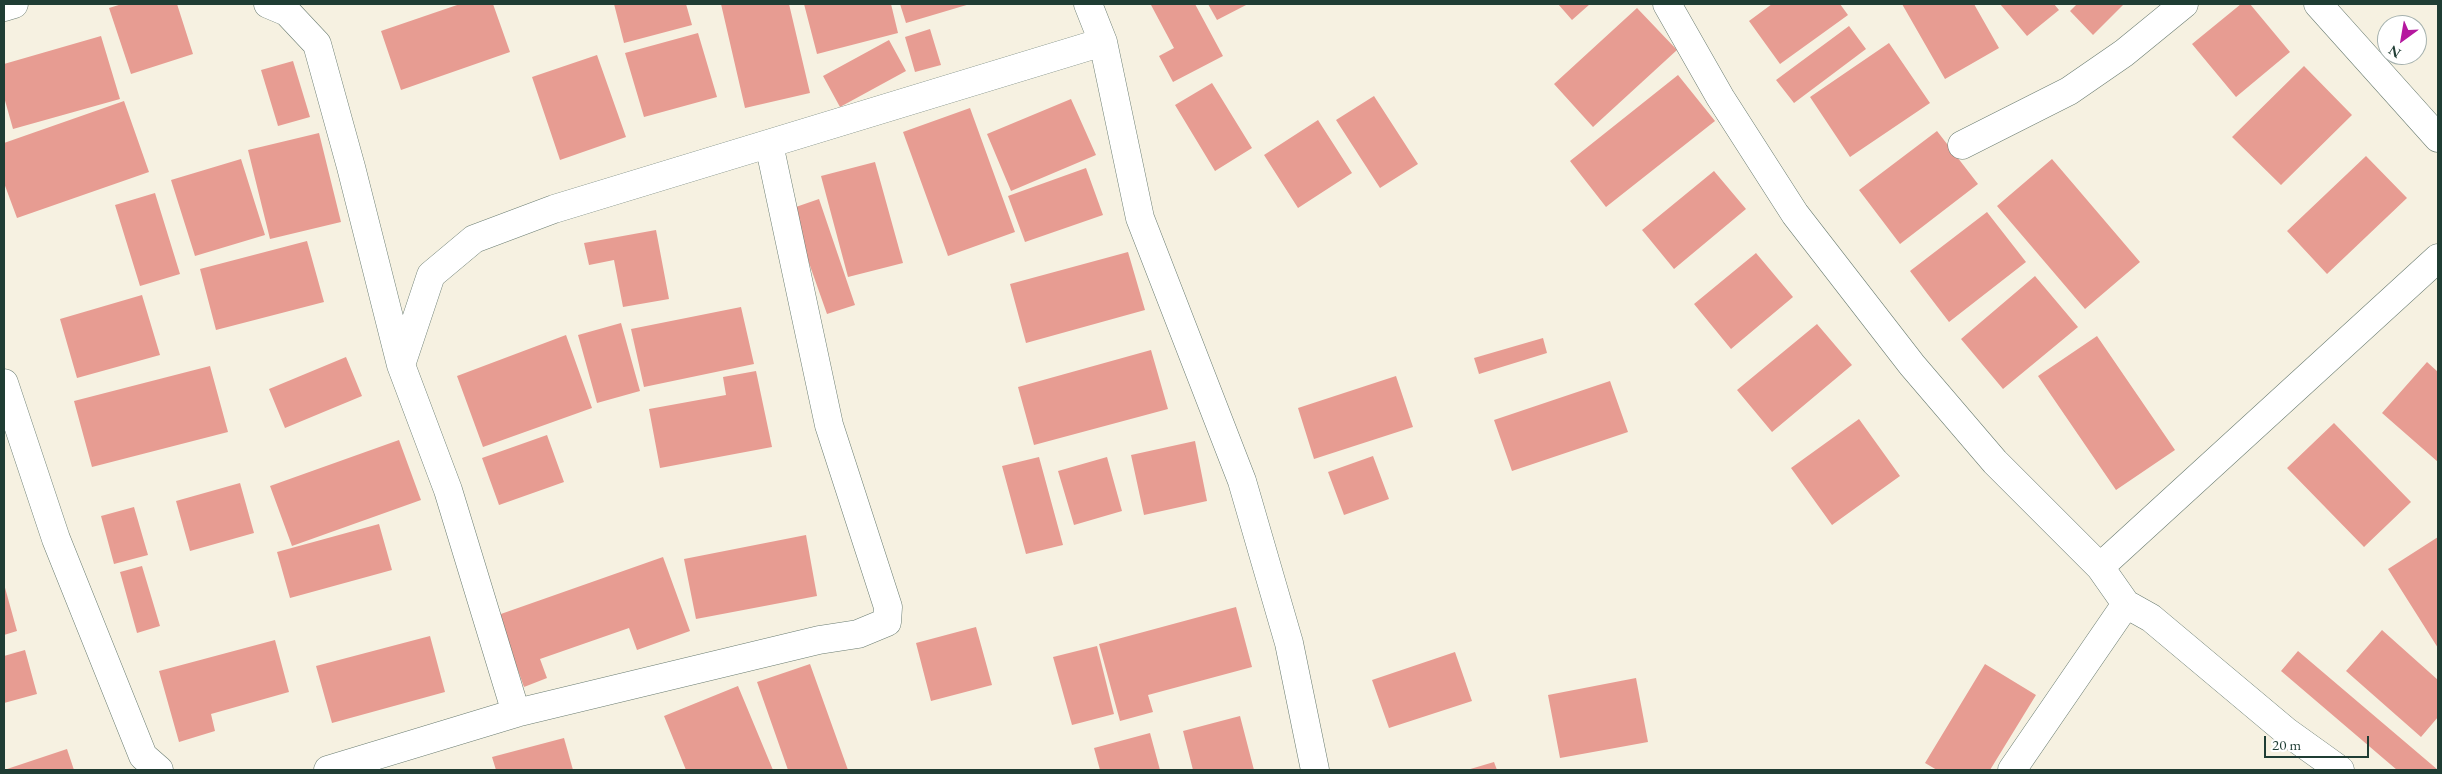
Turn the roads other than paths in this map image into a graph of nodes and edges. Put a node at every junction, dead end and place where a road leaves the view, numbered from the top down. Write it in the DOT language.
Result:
graph roads {
  1 [pos="14,4"];
  2 [pos="268,4"];
  3 [pos="1088,4"];
  4 [pos="1666,4"];
  5 [pos="2184,4"];
  6 [pos="2318,4"];
  7 [pos="4,7"];
  8 [pos="1103,42"];
  9 [pos="2438,138"];
  10 [pos="769,144"];
  11 [pos="1962,145"];
  12 [pos="2438,258"];
  13 [pos="401,365"];
  14 [pos="4,383"];
  15 [pos="2100,566"];
  16 [pos="2126,604"];
  17 [pos="516,713"];
  18 [pos="159,770"];
  19 [pos="328,770"];
  20 [pos="1315,770"];
  21 [pos="2012,770"];
  22 [pos="2340,770"];
  1 -- 7 [label="street"];
  2 -- 13 [label="street"];
  3 -- 8 [label="street"];
  4 -- 15 [label="street"];
  5 -- 11 [label="street"];
  6 -- 9 [label="street"];
  8 -- 10 [label="street"];
  8 -- 20 [label="street"];
  10 -- 13 [label="street"];
  10 -- 17 [label="street"];
  12 -- 15 [label="street"];
  13 -- 17 [label="street"];
  14 -- 18 [label="street"];
  15 -- 16 [label="street"];
  16 -- 21 [label="street"];
  16 -- 22 [label="street"];
  17 -- 19 [label="street"];
}
